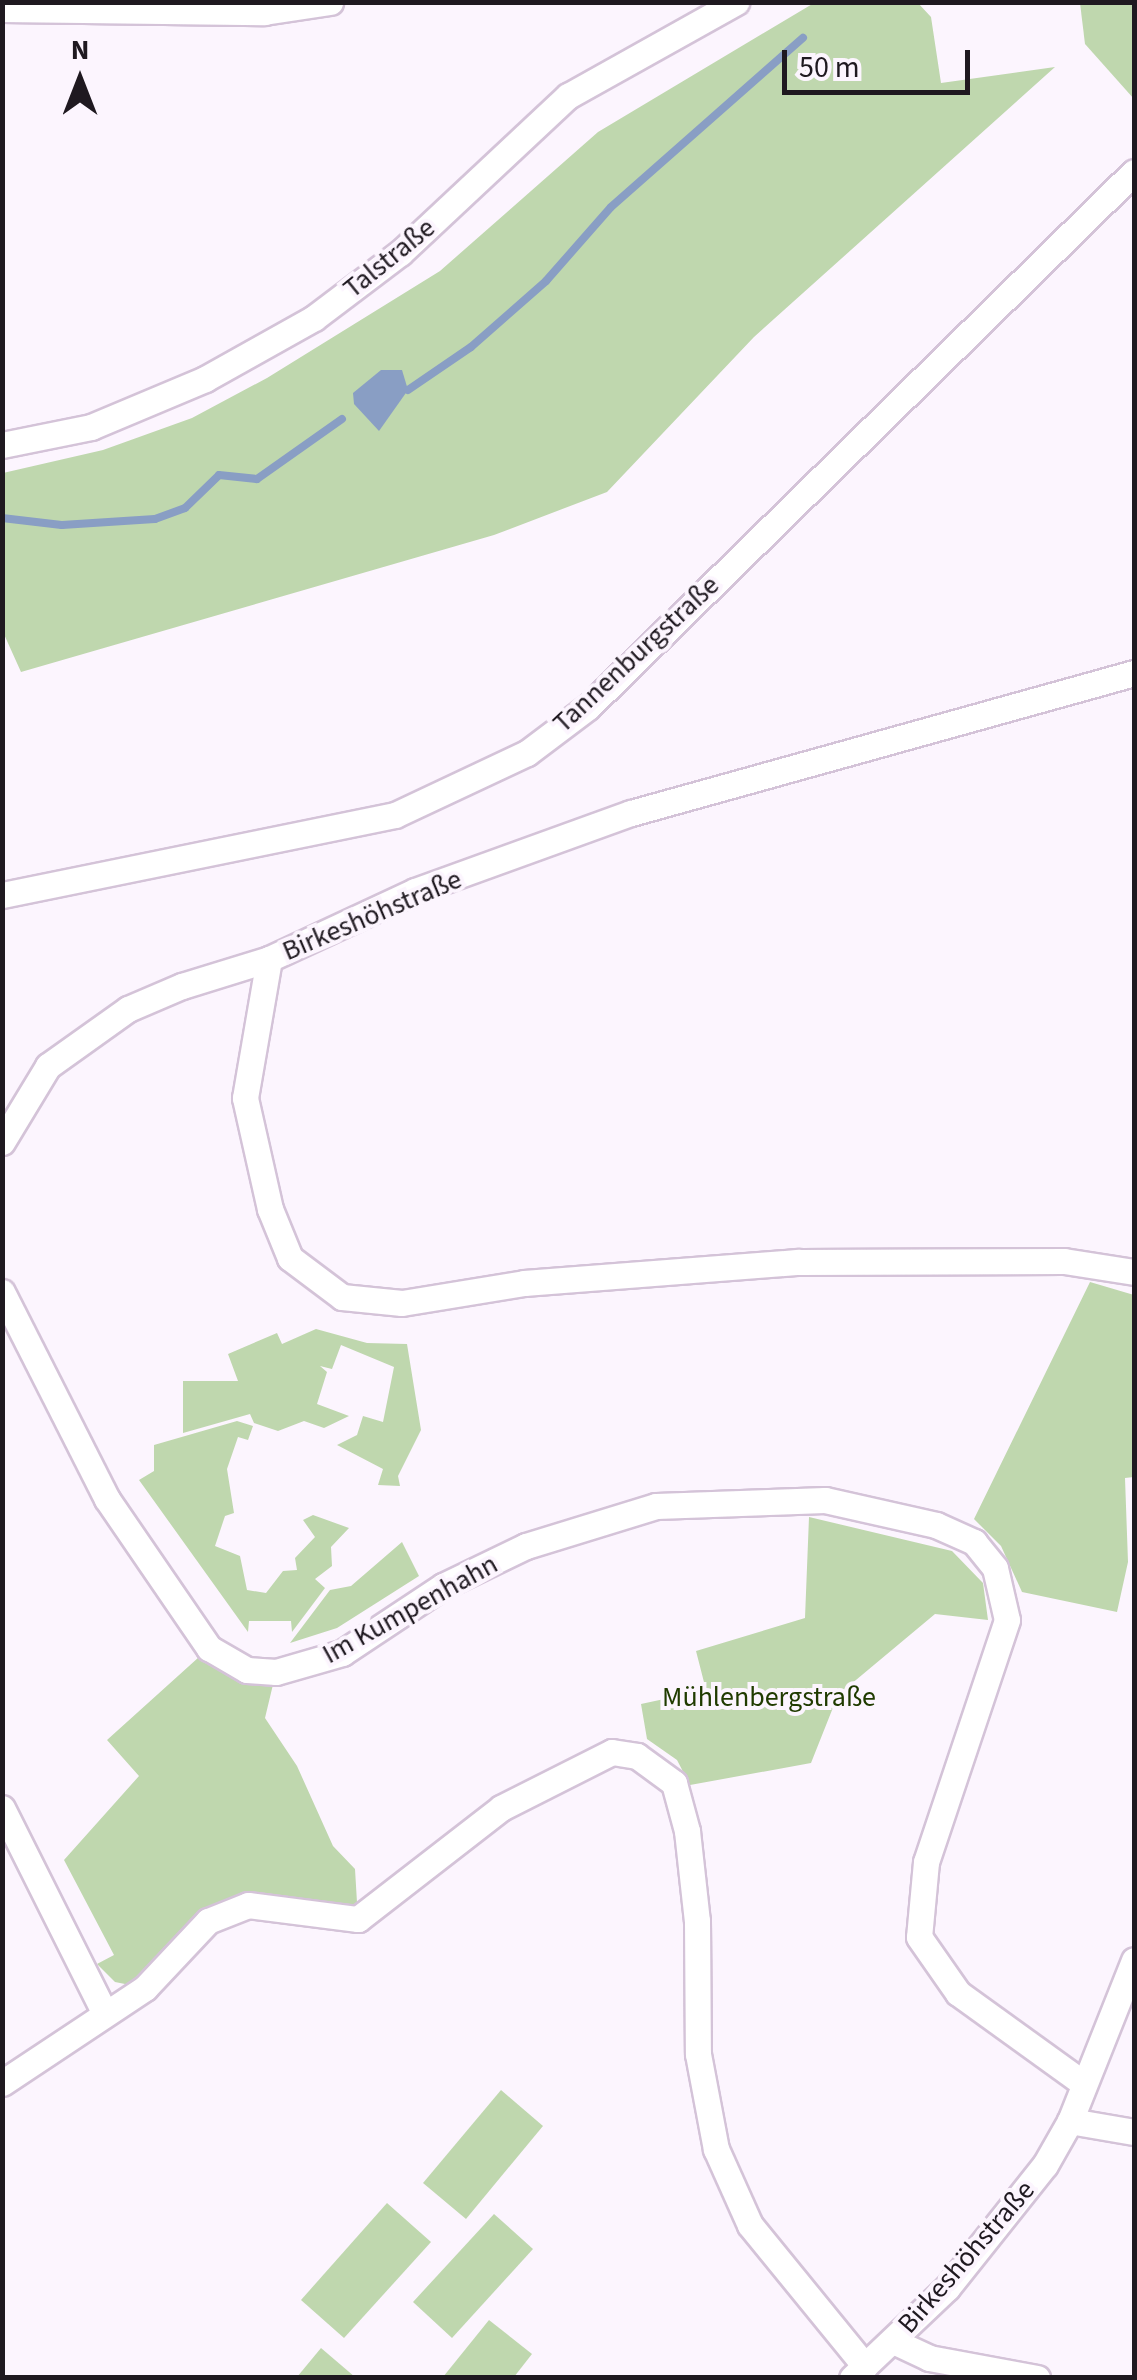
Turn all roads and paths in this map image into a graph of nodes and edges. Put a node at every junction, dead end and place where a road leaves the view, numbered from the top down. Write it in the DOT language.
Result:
graph roads {
  1 [pos="330,2"];
  2 [pos="736,2"];
  3 [pos="2,9"];
  4 [pos="1134,172"];
  5 [pos="2,446"];
  6 [pos="1134,673"];
  7 [pos="2,895"];
  8 [pos="270,959"];
  9 [pos="2,1142"];
  10 [pos="1134,1272"];
  11 [pos="2,1292"];
  12 [pos="2,1808"];
  13 [pos="1134,1960"];
  14 [pos="104,2012"];
  15 [pos="2,2083"];
  16 [pos="1084,2083"];
  17 [pos="1070,2122"];
  18 [pos="1134,2132"];
  19 [pos="892,2342"];
  20 [pos="858,2372"];
  21 [pos="1036,2378"];
  1 -- 3 [label="street"];
  2 -- 5 [label="street, Talstraße"];
  4 -- 7 [label="street, Tannenburgstraße"];
  6 -- 8 [label="street, Birkeshöhstraße"];
  8 -- 9 [label="street"];
  8 -- 10 [label="street, Birkeshöhstraße"];
  11 -- 16 [label="street, Im Kumpenhahn"];
  12 -- 14 [label="street"];
  13 -- 16 [label="street, Birkeshöhstraße"];
  14 -- 15 [label="street"];
  14 -- 20 [label="street"];
  16 -- 17 [label="street, Birkeshöhstraße"];
  17 -- 18 [label="street"];
  17 -- 19 [label="street, Birkeshöhstraße"];
  19 -- 20 [label="street, Birkeshöhstraße"];
  19 -- 21 [label="street"];
}
